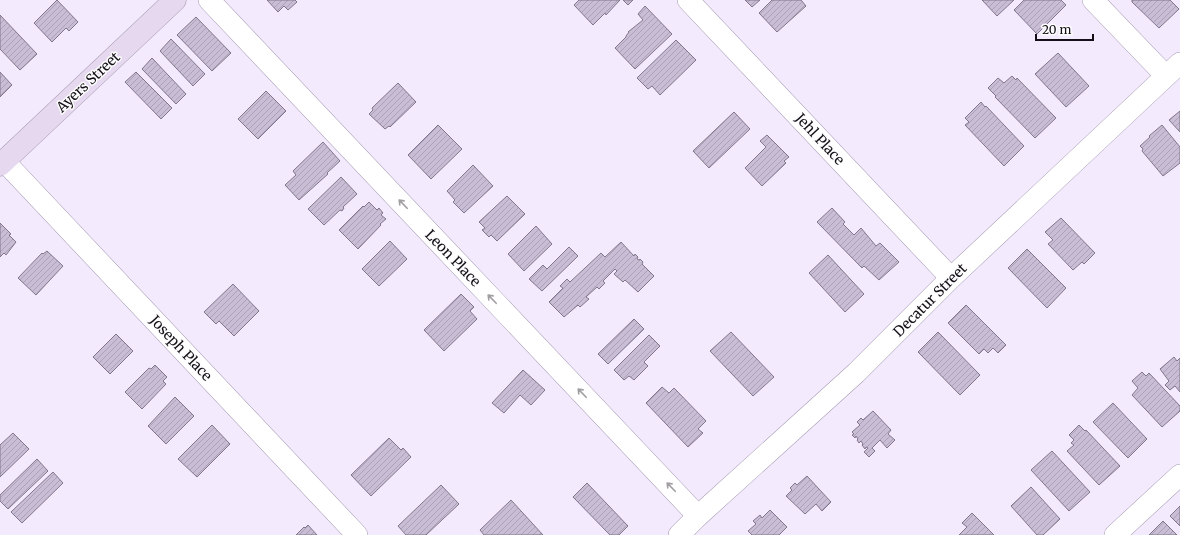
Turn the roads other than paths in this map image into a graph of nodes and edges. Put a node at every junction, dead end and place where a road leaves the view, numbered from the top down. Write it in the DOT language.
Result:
graph roads {
  1 [pos="175,0"];
  2 [pos="209,0"];
  3 [pos="688,0"];
  4 [pos="1093,0"];
  5 [pos="1173,70"];
  6 [pos="2,163"];
  7 [pos="951,278"];
  8 [pos="1180,475"];
  9 [pos="698,516"];
  10 [pos="357,535"];
  11 [pos="679,535"];
  12 [pos="1115,535"];
  1 -- 6 [label="street, Ayers Street"];
  9 -- 2 [label="street, Leon Place, one-way"];
  3 -- 7 [label="street, Jehl Place"];
  4 -- 5 [label="street"];
  5 -- 7 [label="street, Decatur Street"];
  6 -- 10 [label="street, Joseph Place"];
  7 -- 9 [label="street, Decatur Street"];
  8 -- 12 [label="street"];
  9 -- 11 [label="street, Decatur Street"];
}
